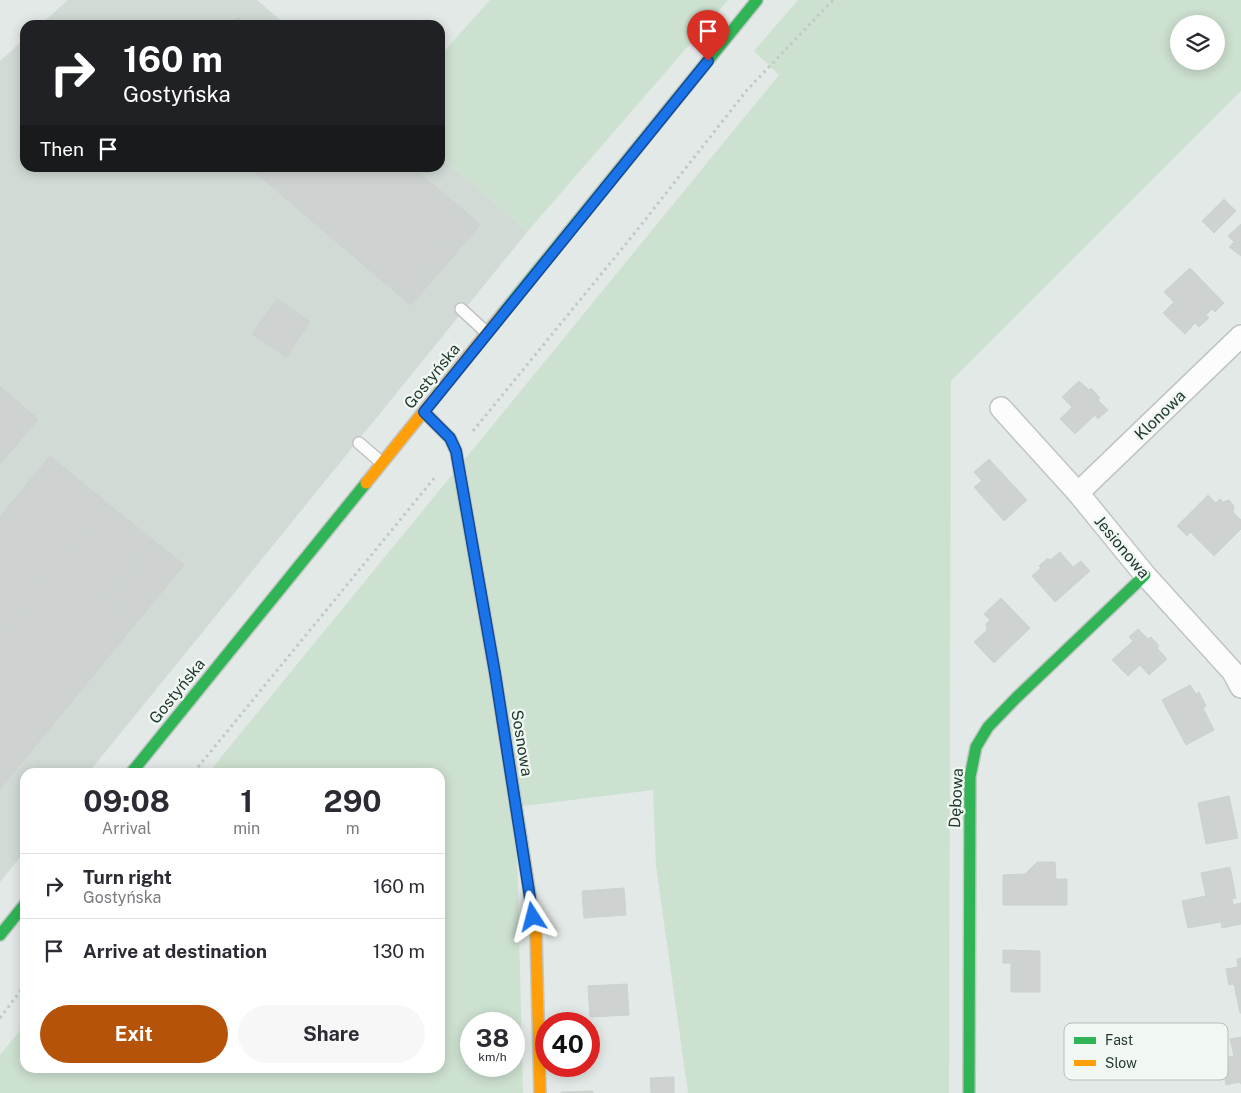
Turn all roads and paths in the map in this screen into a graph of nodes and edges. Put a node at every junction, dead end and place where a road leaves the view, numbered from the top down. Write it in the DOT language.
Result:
graph roads {
  1 [pos="757,0"];
  2 [pos="833,0"];
  3 [pos="461,309"];
  4 [pos="487,333"];
  5 [pos="1241,336"];
  6 [pos="1001,408"];
  7 [pos="424,412"];
  8 [pos="359,443"];
  9 [pos="456,451"];
  10 [pos="382,463"];
  11 [pos="1078,494"];
  12 [pos="1145,575"];
  13 [pos="1241,687"];
  14 [pos="135,768"];
  15 [pos="197,768"];
  16 [pos="20,910"];
  17 [pos="0,935"];
  18 [pos="20,992"];
  19 [pos="0,1018"];
  20 [pos="540,1093"];
  21 [pos="969,1093"];
  1 -- 4 [label="street, Gostyńska"];
  2 -- 9 [label="path"];
  3 -- 4 [label="lane"];
  4 -- 7 [label="street, Gostyńska"];
  5 -- 11 [label="street, Klonowa"];
  6 -- 11 [label="street, Jesionowa"];
  7 -- 9 [label="street, Sosnowa"];
  7 -- 10 [label="street, Gostyńska"];
  8 -- 10 [label="lane"];
  9 -- 15 [label="path"];
  9 -- 20 [label="street, Sosnowa"];
  10 -- 14 [label="street, Gostyńska"];
  11 -- 12 [label="street, Jesionowa"];
  12 -- 13 [label="street, Jesionowa"];
  12 -- 21 [label="street, Dębowa"];
  16 -- 17 [label="street"];
  18 -- 19 [label="path"];
}
